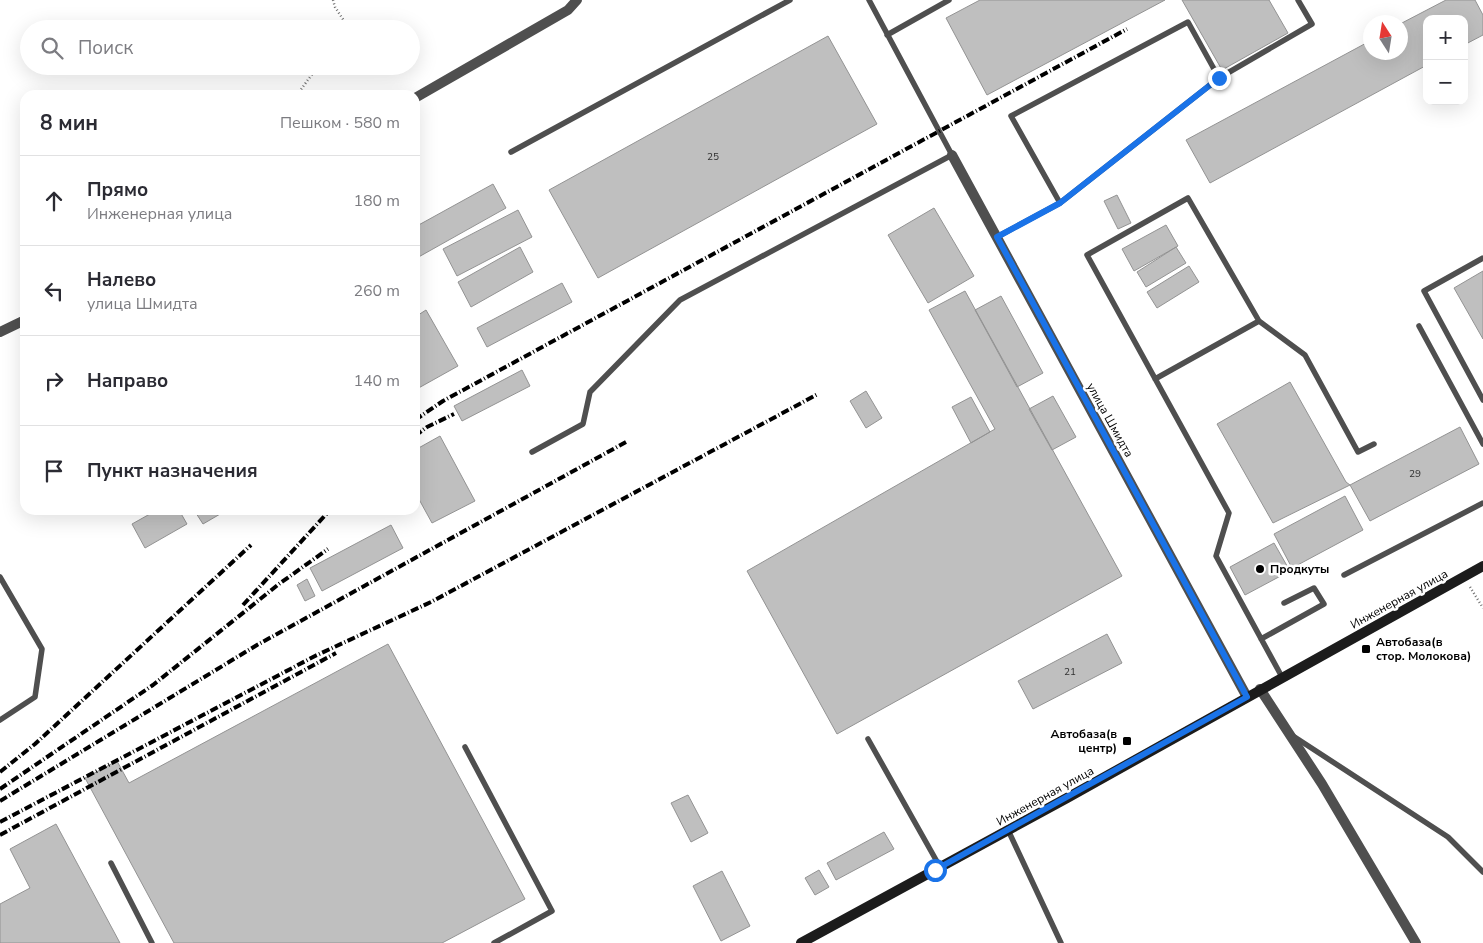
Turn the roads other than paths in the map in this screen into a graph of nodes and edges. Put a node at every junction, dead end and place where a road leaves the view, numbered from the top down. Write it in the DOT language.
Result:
graph roads {
  1 [pos="577,0"];
  2 [pos="790,0"];
  3 [pos="869,0"];
  4 [pos="949,0"];
  5 [pos="1298,0"];
  6 [pos="887,35"];
  7 [pos="1219,78"];
  8 [pos="420,95"];
  9 [pos="511,152"];
  10 [pos="952,155"];
  11 [pos="1060,203"];
  12 [pos="997,237"];
  13 [pos="1483,258"];
  14 [pos="1259,321"];
  15 [pos="20,322"];
  16 [pos="1419,326"];
  17 [pos="0,332"];
  18 [pos="1155,378"];
  19 [pos="1483,400"];
  20 [pos="1374,444"];
  21 [pos="1483,444"];
  22 [pos="532,452"];
  23 [pos="1483,503"];
  24 [pos="1483,566"];
  25 [pos="1344,575"];
  26 [pos="0,578"];
  27 [pos="1284,603"];
  28 [pos="1261,639"];
  29 [pos="1282,677"];
  30 [pos="1260,689"];
  31 [pos="1247,697"];
  32 [pos="0,720"];
  33 [pos="1291,735"];
  34 [pos="868,739"];
  35 [pos="465,747"];
  36 [pos="1008,830"];
  37 [pos="111,863"];
  38 [pos="940,867"];
  39 [pos="1483,872"];
  40 [pos="152,943"];
  41 [pos="494,943"];
  42 [pos="801,943"];
  43 [pos="1061,943"];
  44 [pos="1416,943"];
  1 -- 8 [label="street"];
  2 -- 9 [label="lane"];
  3 -- 6 [label="lane"];
  4 -- 6 [label="lane"];
  5 -- 7 [label="lane"];
  6 -- 10 [label="lane"];
  7 -- 11 [label="lane"];
  7 -- 11 [label="lane"];
  10 -- 12 [label="street, улица Шмидта"];
  10 -- 22 [label="lane"];
  11 -- 12 [label="lane"];
  12 -- 31 [label="street, улица Шмидта"];
  13 -- 19 [label="lane"];
  14 -- 18 [label="lane"];
  14 -- 18 [label="lane"];
  14 -- 20 [label="lane"];
  15 -- 17 [label="street"];
  16 -- 21 [label="lane"];
  18 -- 28 [label="lane"];
  23 -- 25 [label="lane"];
  24 -- 29 [label="street, Инженерная улица"];
  26 -- 32 [label="lane"];
  27 -- 28 [label="lane"];
  28 -- 29 [label="lane"];
  29 -- 30 [label="street, Инженерная улица"];
  30 -- 31 [label="street, Инженерная улица"];
  30 -- 33 [label="street"];
  31 -- 36 [label="street, Инженерная улица"];
  33 -- 39 [label="lane"];
  33 -- 44 [label="street"];
  34 -- 38 [label="lane"];
  35 -- 41 [label="lane"];
  36 -- 38 [label="street, Инженерная улица"];
  36 -- 43 [label="lane"];
  37 -- 40 [label="lane"];
  38 -- 42 [label="street, Инженерная улица"];
}
